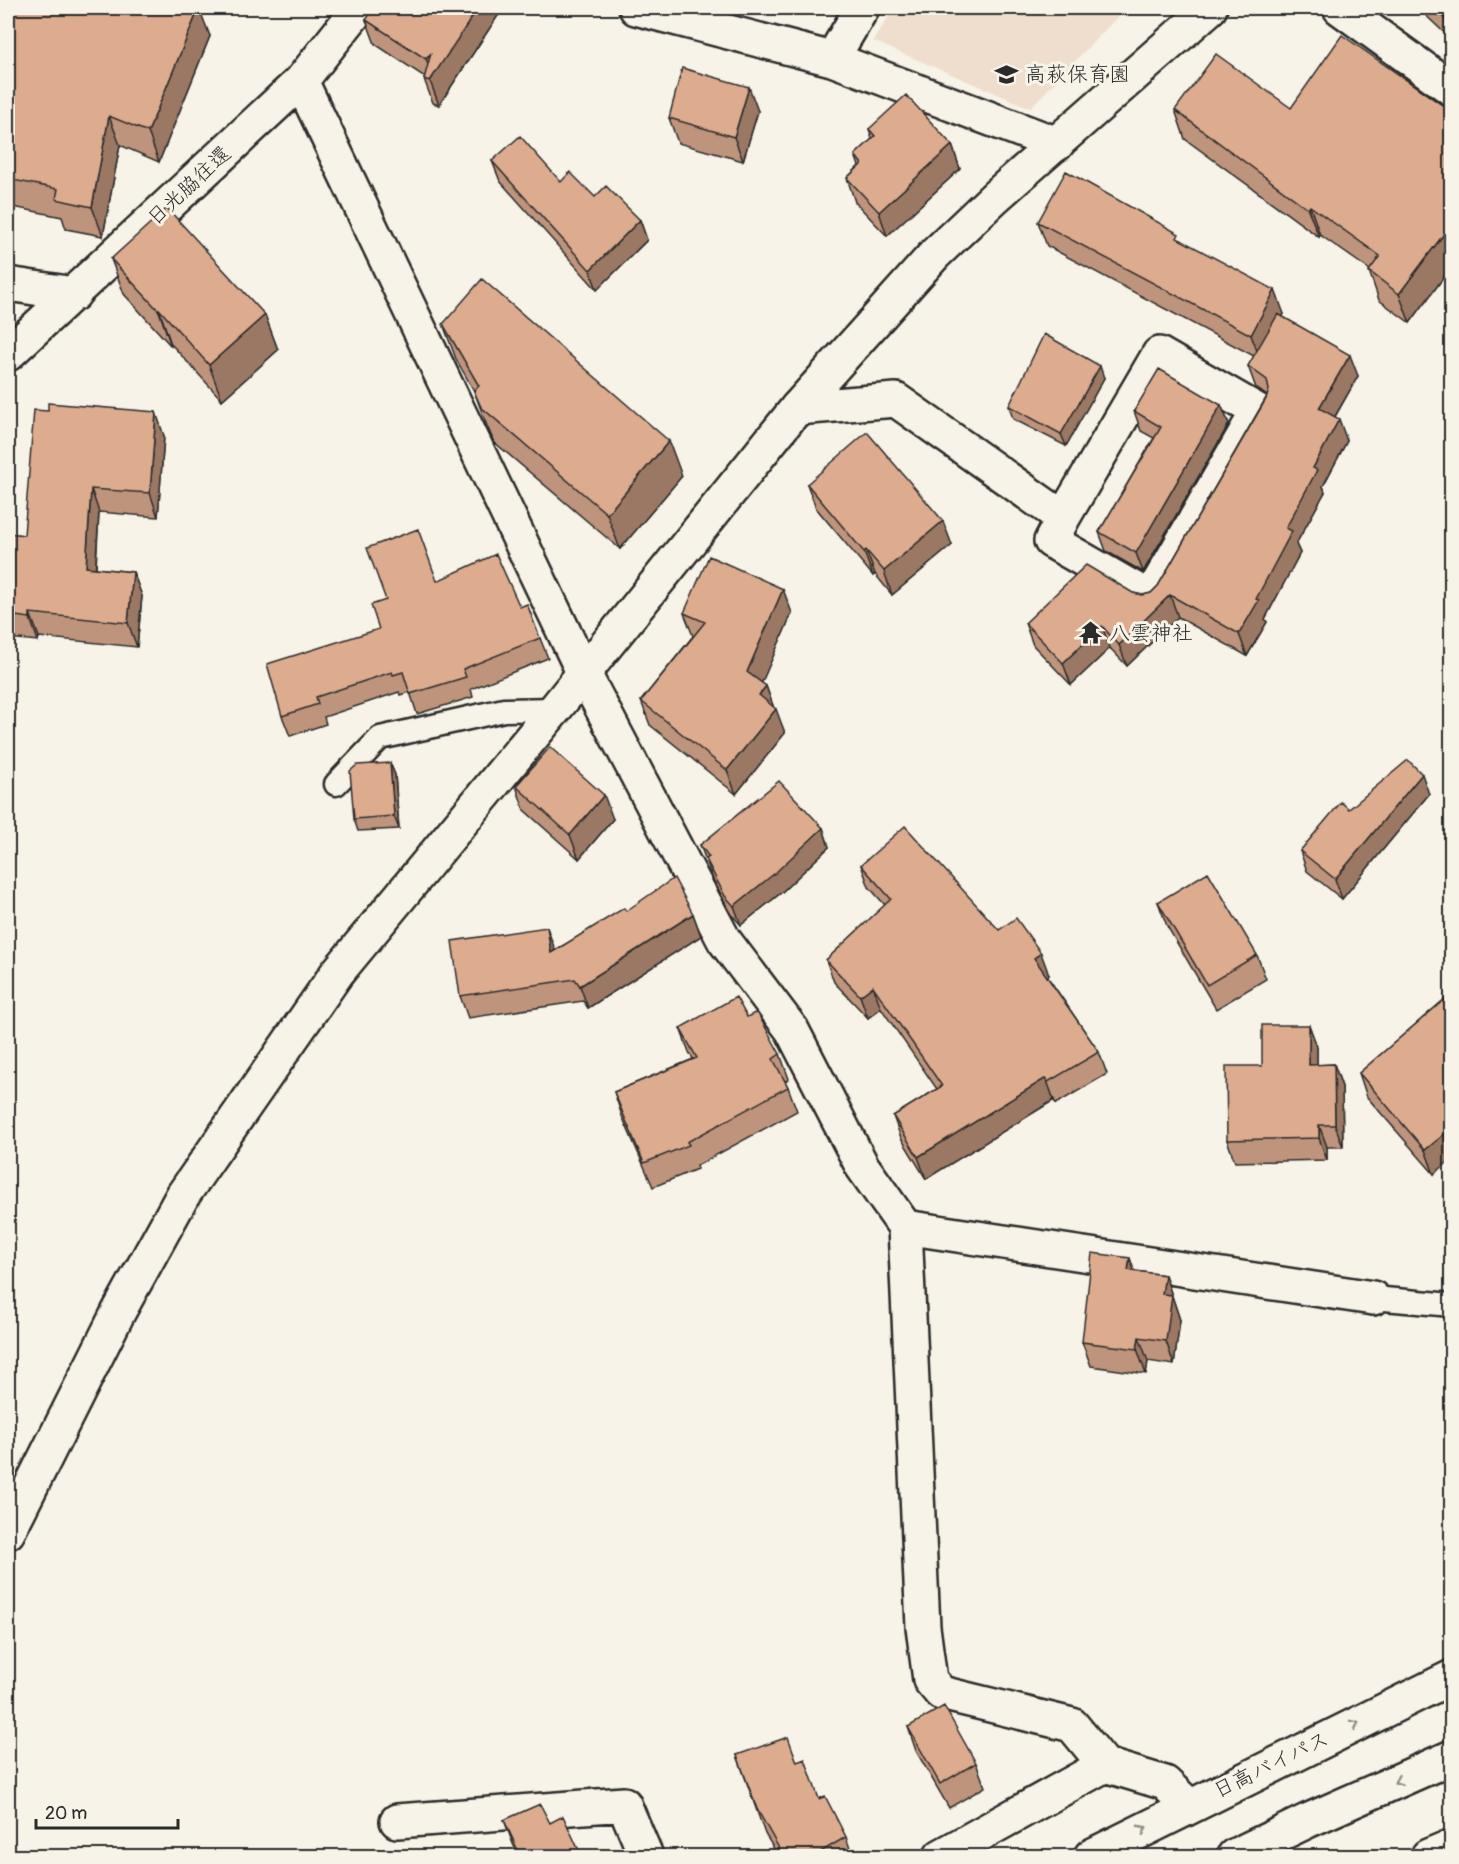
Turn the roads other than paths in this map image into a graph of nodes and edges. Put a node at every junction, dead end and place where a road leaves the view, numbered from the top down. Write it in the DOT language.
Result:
graph roads {
  1 [pos="636,8"];
  2 [pos="862,8"];
  3 [pos="1210,8"];
  4 [pos="1340,8"];
  5 [pos="351,10"];
  6 [pos="832,60"];
  7 [pos="301,81"];
  8 [pos="1452,88"];
  9 [pos="1057,144"];
  10 [pos="8,284"];
  11 [pos="74,294"];
  12 [pos="8,354"];
  13 [pos="797,408"];
  14 [pos="1063,518"];
  15 [pos="583,672"];
  16 [pos="555,709"];
  17 [pos="336,784"];
  18 [pos="905,1227"];
  19 [pos="1374,1298"];
  20 [pos="1452,1305"];
  21 [pos="8,1532"];
  22 [pos="1452,1677"];
  23 [pos="1452,1757"];
  24 [pos="1105,1765"];
  25 [pos="1189,1806"];
  26 [pos="397,1821"];
  27 [pos="1452,1846"];
  28 [pos="646,1857"];
  29 [pos="941,1857"];
  30 [pos="1092,1857"];
  31 [pos="1234,1857"];
  32 [pos="1428,1857"];
  1 -- 6 [label="main road"];
  2 -- 6 [label="main road"];
  3 -- 9 [label="main road"];
  4 -- 8 [label="main road"];
  5 -- 7 [label="main road, 日光脇往還"];
  6 -- 9 [label="main road"];
  7 -- 11 [label="main road, 日光脇往還"];
  7 -- 15 [label="main road"];
  9 -- 13 [label="main road"];
  10 -- 11 [label="main road"];
  11 -- 12 [label="main road, 日光脇往還"];
  13 -- 14 [label="main road"];
  13 -- 15 [label="main road"];
  14 -- 14 [label="main road"];
  15 -- 16 [label="main road"];
  15 -- 18 [label="main road"];
  16 -- 17 [label="lane"];
  16 -- 21 [label="main road"];
  18 -- 19 [label="main road"];
  18 -- 24 [label="main road"];
  19 -- 20 [label="lane"];
  25 -- 22 [label="main road, 日高バイパス, one-way"];
  23 -- 31 [label="main road, one-way"];
  24 -- 25 [label="main road"];
  24 -- 29 [label="main road"];
  30 -- 25 [label="main road, 日高バイパス, one-way"];
  26 -- 28 [label="main road"];
  27 -- 32 [label="main road"];
}
